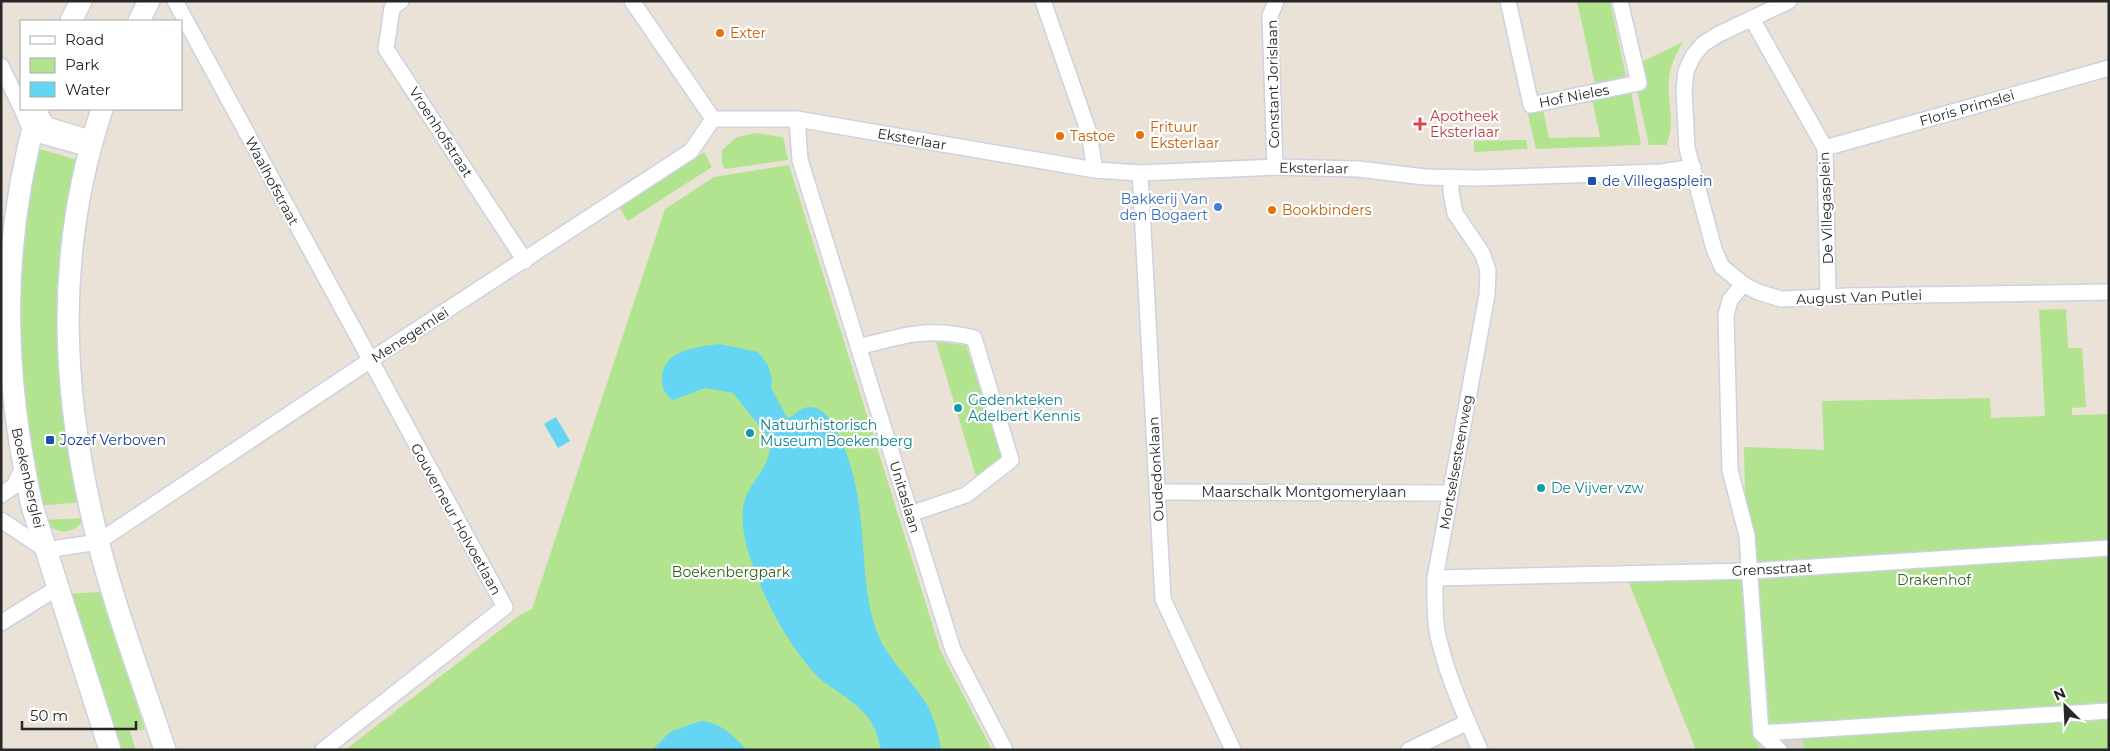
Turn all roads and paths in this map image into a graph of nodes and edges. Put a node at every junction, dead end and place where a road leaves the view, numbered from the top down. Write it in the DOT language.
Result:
graph roads {
  1 [pos="81,1"];
  2 [pos="149,1"];
  3 [pos="175,1"];
  4 [pos="401,1"];
  5 [pos="632,1"];
  6 [pos="1043,1"];
  7 [pos="1276,1"];
  8 [pos="1508,1"];
  9 [pos="1620,1"];
  10 [pos="1790,1"];
  11 [pos="1752,19"];
  12 [pos="72,20"];
  13 [pos="140,20"];
  14 [pos="2109,68"];
  15 [pos="13,77"];
  16 [pos="20,89"];
  17 [pos="31,110"];
  18 [pos="32,110"];
  19 [pos="102,110"];
  20 [pos="713,119"];
  21 [pos="797,119"];
  22 [pos="32,133"];
  23 [pos="92,144"];
  24 [pos="1825,148"];
  25 [pos="1275,167"];
  26 [pos="1693,167"];
  27 [pos="1095,170"];
  28 [pos="1140,173"];
  29 [pos="1451,177"];
  30 [pos="525,260"];
  31 [pos="1743,284"];
  32 [pos="2109,292"];
  33 [pos="1828,296"];
  34 [pos="859,347"];
  35 [pos="369,361"];
  36 [pos="23,467"];
  37 [pos="1157,492"];
  38 [pos="1450,493"];
  39 [pos="1,496"];
  40 [pos="910,514"];
  41 [pos="1,520"];
  42 [pos="98,542"];
  43 [pos="2109,548"];
  44 [pos="46,550"];
  45 [pos="1750,571"];
  46 [pos="1435,578"];
  47 [pos="57,588"];
  48 [pos="1,623"];
  49 [pos="2109,711"];
  50 [pos="1468,722"];
  51 [pos="1761,734"];
  52 [pos="110,750"];
  53 [pos="165,750"];
  54 [pos="323,750"];
  55 [pos="1005,750"];
  56 [pos="1233,750"];
  57 [pos="1409,750"];
  58 [pos="1480,750"];
  59 [pos="1779,750"];
  1 -- 12 [label="street"];
  2 -- 13 [label="street"];
  3 -- 35 [label="street, Waalhofstraat"];
  4 -- 30 [label="street, Vroenhofstraat"];
  5 -- 20 [label="street"];
  6 -- 27 [label="street"];
  7 -- 25 [label="street, Constant Jorislaan"];
  8 -- 9 [label="street, Hof Nieles"];
  10 -- 11 [label="street"];
  11 -- 24 [label="street, De Villegasplein"];
  11 -- 26 [label="street"];
  14 -- 24 [label="street, Floris Primslei"];
  15 -- 16 [label="street"];
  17 -- 22 [label="street, Boekenberglei"];
  18 -- 23 [label="street"];
  19 -- 23 [label="street"];
  20 -- 21 [label="street, Eksterlaar"];
  20 -- 30 [label="street, Menegemlei"];
  21 -- 27 [label="street, Eksterlaar"];
  21 -- 34 [label="street, Unitaslaan"];
  22 -- 23 [label="street"];
  22 -- 36 [label="street, Boekenberglei"];
  23 -- 42 [label="street"];
  24 -- 33 [label="street, De Villegasplein"];
  25 -- 28 [label="street, Eksterlaar"];
  25 -- 29 [label="street, Eksterlaar"];
  26 -- 29 [label="street, Eksterlaar"];
  26 -- 31 [label="street, August Van Putlei"];
  27 -- 28 [label="street, Eksterlaar"];
  28 -- 37 [label="street, Oudedonklaan"];
  29 -- 38 [label="street, Mortselsesteenweg"];
  30 -- 35 [label="street, Menegemlei"];
  31 -- 33 [label="street, August Van Putlei"];
  31 -- 45 [label="street"];
  32 -- 33 [label="street, August Van Putlei"];
  34 -- 40 [label="street, Unitaslaan"];
  34 -- 40 [label="street"];
  35 -- 42 [label="street, Menegemlei"];
  35 -- 54 [label="street, Gouverneur Holvoetlaan"];
  36 -- 39 [label="street"];
  36 -- 44 [label="street, Boekenberglei"];
  37 -- 38 [label="street, Maarschalk Montgomerylaan"];
  37 -- 56 [label="street, Oudedonklaan"];
  38 -- 46 [label="street, Mortselsesteenweg"];
  40 -- 55 [label="street, Unitaslaan"];
  41 -- 44 [label="street"];
  42 -- 44 [label="street"];
  42 -- 53 [label="street"];
  43 -- 45 [label="street, Grensstraat"];
  44 -- 47 [label="street, Boekenberglei"];
  45 -- 46 [label="street, Grensstraat"];
  45 -- 51 [label="street"];
  46 -- 50 [label="street, Mortselsesteenweg"];
  47 -- 48 [label="street"];
  47 -- 52 [label="street, Boekenberglei"];
  49 -- 51 [label="street"];
  50 -- 57 [label="street"];
  50 -- 58 [label="street, Mortselsesteenweg"];
  51 -- 59 [label="street"];
}
